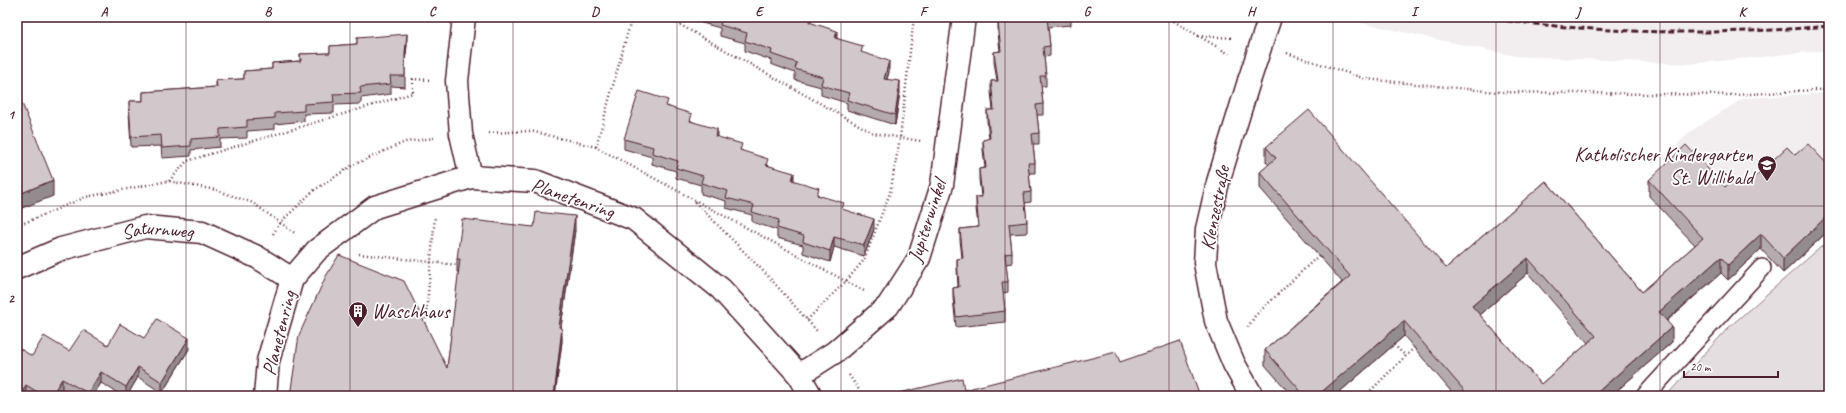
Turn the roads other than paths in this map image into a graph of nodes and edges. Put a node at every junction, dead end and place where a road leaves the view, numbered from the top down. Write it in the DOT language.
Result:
graph roads {
  1 [pos="464,17"];
  2 [pos="964,17"];
  3 [pos="1270,17"];
  4 [pos="471,177"];
  5 [pos="17,268"];
  6 [pos="1762,268"];
  7 [pos="292,279"];
  8 [pos="799,375"];
  9 [pos="265,396"];
  10 [pos="810,396"];
  11 [pos="1252,396"];
  12 [pos="1645,396"];
  1 -- 4 [label="street"];
  2 -- 8 [label="street, Jupiterwinkel"];
  3 -- 11 [label="street, Klenzestraße, bridge"];
  4 -- 7 [label="street, Planetenring"];
  4 -- 8 [label="street, Planetenring"];
  5 -- 7 [label="street, Saturnweg"];
  6 -- 12 [label="lane"];
  7 -- 9 [label="street, Planetenring"];
  8 -- 10 [label="street, Planetenring"];
}
